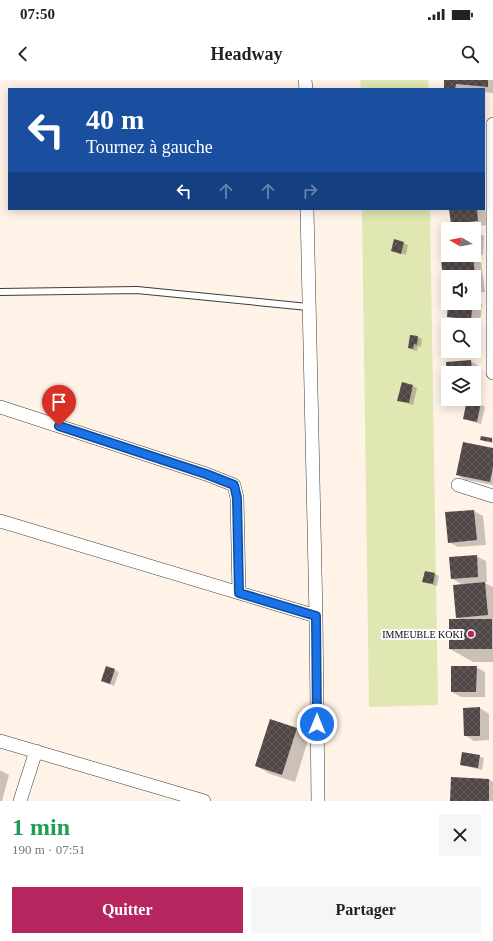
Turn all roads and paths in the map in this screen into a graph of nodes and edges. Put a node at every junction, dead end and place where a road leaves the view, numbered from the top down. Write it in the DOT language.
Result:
graph roads {
  1 [pos="493,124"];
  2 [pos="307,210"];
  3 [pos="0,292"];
  4 [pos="308,307"];
  5 [pos="493,373"];
  6 [pos="0,407"];
  7 [pos="458,485"];
  8 [pos="493,496"];
  9 [pos="0,521"];
  10 [pos="239,593"];
  11 [pos="316,616"];
  12 [pos="0,741"];
  13 [pos="36,751"];
  14 [pos="164,795"];
  15 [pos="20,801"];
  16 [pos="204,801"];
  17 [pos="318,801"];
  1 -- 5 [label="street"];
  2 -- 4 [label="street"];
  3 -- 4 [label="lane"];
  4 -- 11 [label="street"];
  6 -- 10 [label="street"];
  7 -- 8 [label="street"];
  9 -- 10 [label="street"];
  10 -- 11 [label="street"];
  11 -- 17 [label="street"];
  12 -- 13 [label="street"];
  13 -- 14 [label="street"];
  13 -- 15 [label="street"];
  14 -- 16 [label="street"];
}
